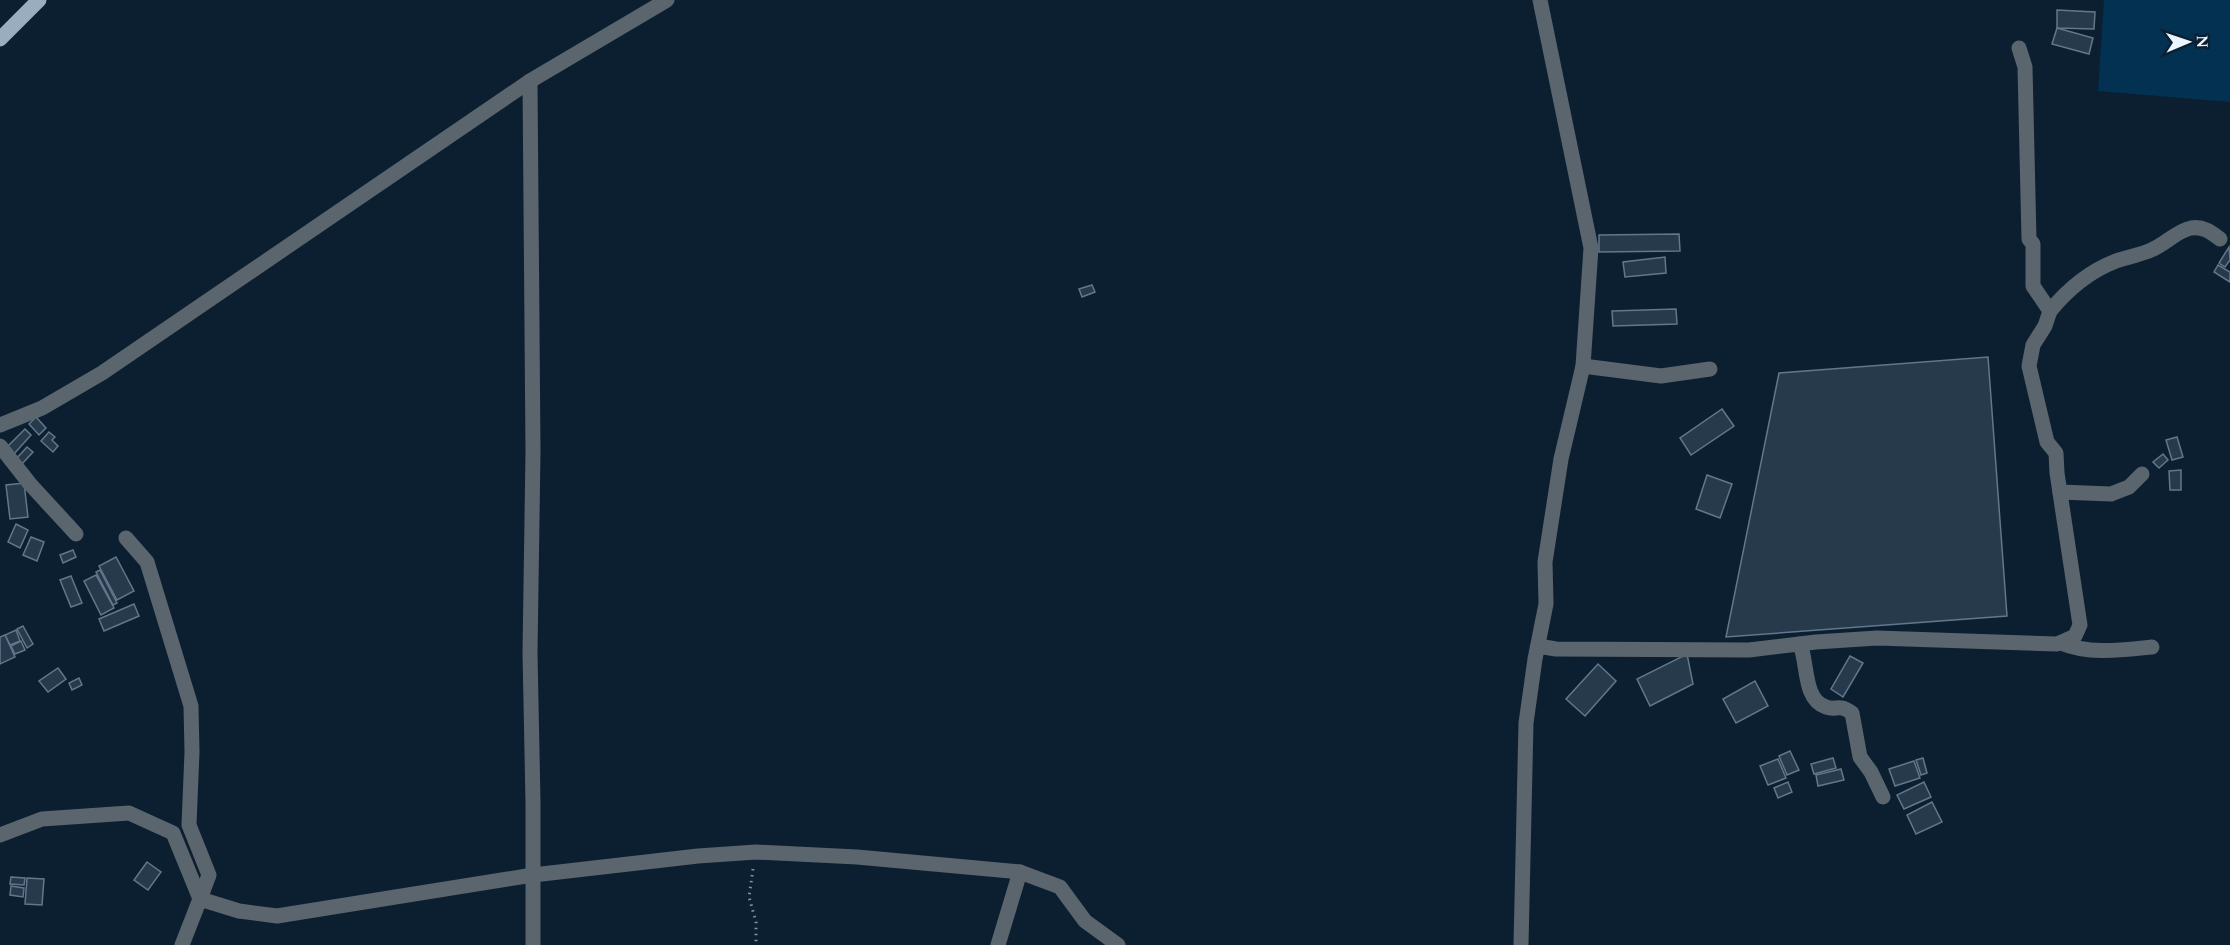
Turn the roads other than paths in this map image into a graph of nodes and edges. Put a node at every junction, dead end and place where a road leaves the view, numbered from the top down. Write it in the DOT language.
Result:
graph roads {
  1 [pos="39,0"];
  2 [pos="667,0"];
  3 [pos="1540,0"];
  4 [pos="0,39"];
  5 [pos="2019,48"];
  6 [pos="530,81"];
  7 [pos="2220,239"];
  8 [pos="2050,311"];
  9 [pos="1583,366"];
  10 [pos="1710,369"];
  11 [pos="0,426"];
  12 [pos="0,446"];
  13 [pos="2142,474"];
  14 [pos="2060,492"];
  15 [pos="76,534"];
  16 [pos="126,538"];
  17 [pos="2061,643"];
  18 [pos="1800,644"];
  19 [pos="1538,646"];
  20 [pos="2152,647"];
  21 [pos="1883,797"];
  22 [pos="0,834"];
  23 [pos="1020,872"];
  24 [pos="533,875"];
  25 [pos="200,899"];
  26 [pos="182,945"];
  27 [pos="532,945"];
  28 [pos="998,945"];
  29 [pos="1118,945"];
  30 [pos="1521,945"];
  1 -- 4 [label="main road"];
  2 -- 6 [label="street"];
  3 -- 9 [label="street"];
  5 -- 8 [label="street"];
  6 -- 11 [label="street"];
  6 -- 24 [label="street"];
  7 -- 8 [label="street"];
  8 -- 14 [label="street"];
  9 -- 10 [label="street"];
  9 -- 19 [label="street"];
  12 -- 15 [label="street"];
  13 -- 14 [label="street"];
  14 -- 17 [label="street"];
  16 -- 25 [label="street"];
  17 -- 18 [label="street"];
  17 -- 20 [label="street"];
  18 -- 19 [label="street"];
  18 -- 21 [label="street"];
  19 -- 30 [label="street"];
  22 -- 25 [label="street"];
  23 -- 24 [label="street"];
  23 -- 28 [label="street"];
  23 -- 29 [label="street"];
  24 -- 25 [label="street"];
  24 -- 27 [label="street"];
  25 -- 26 [label="street"];
}
